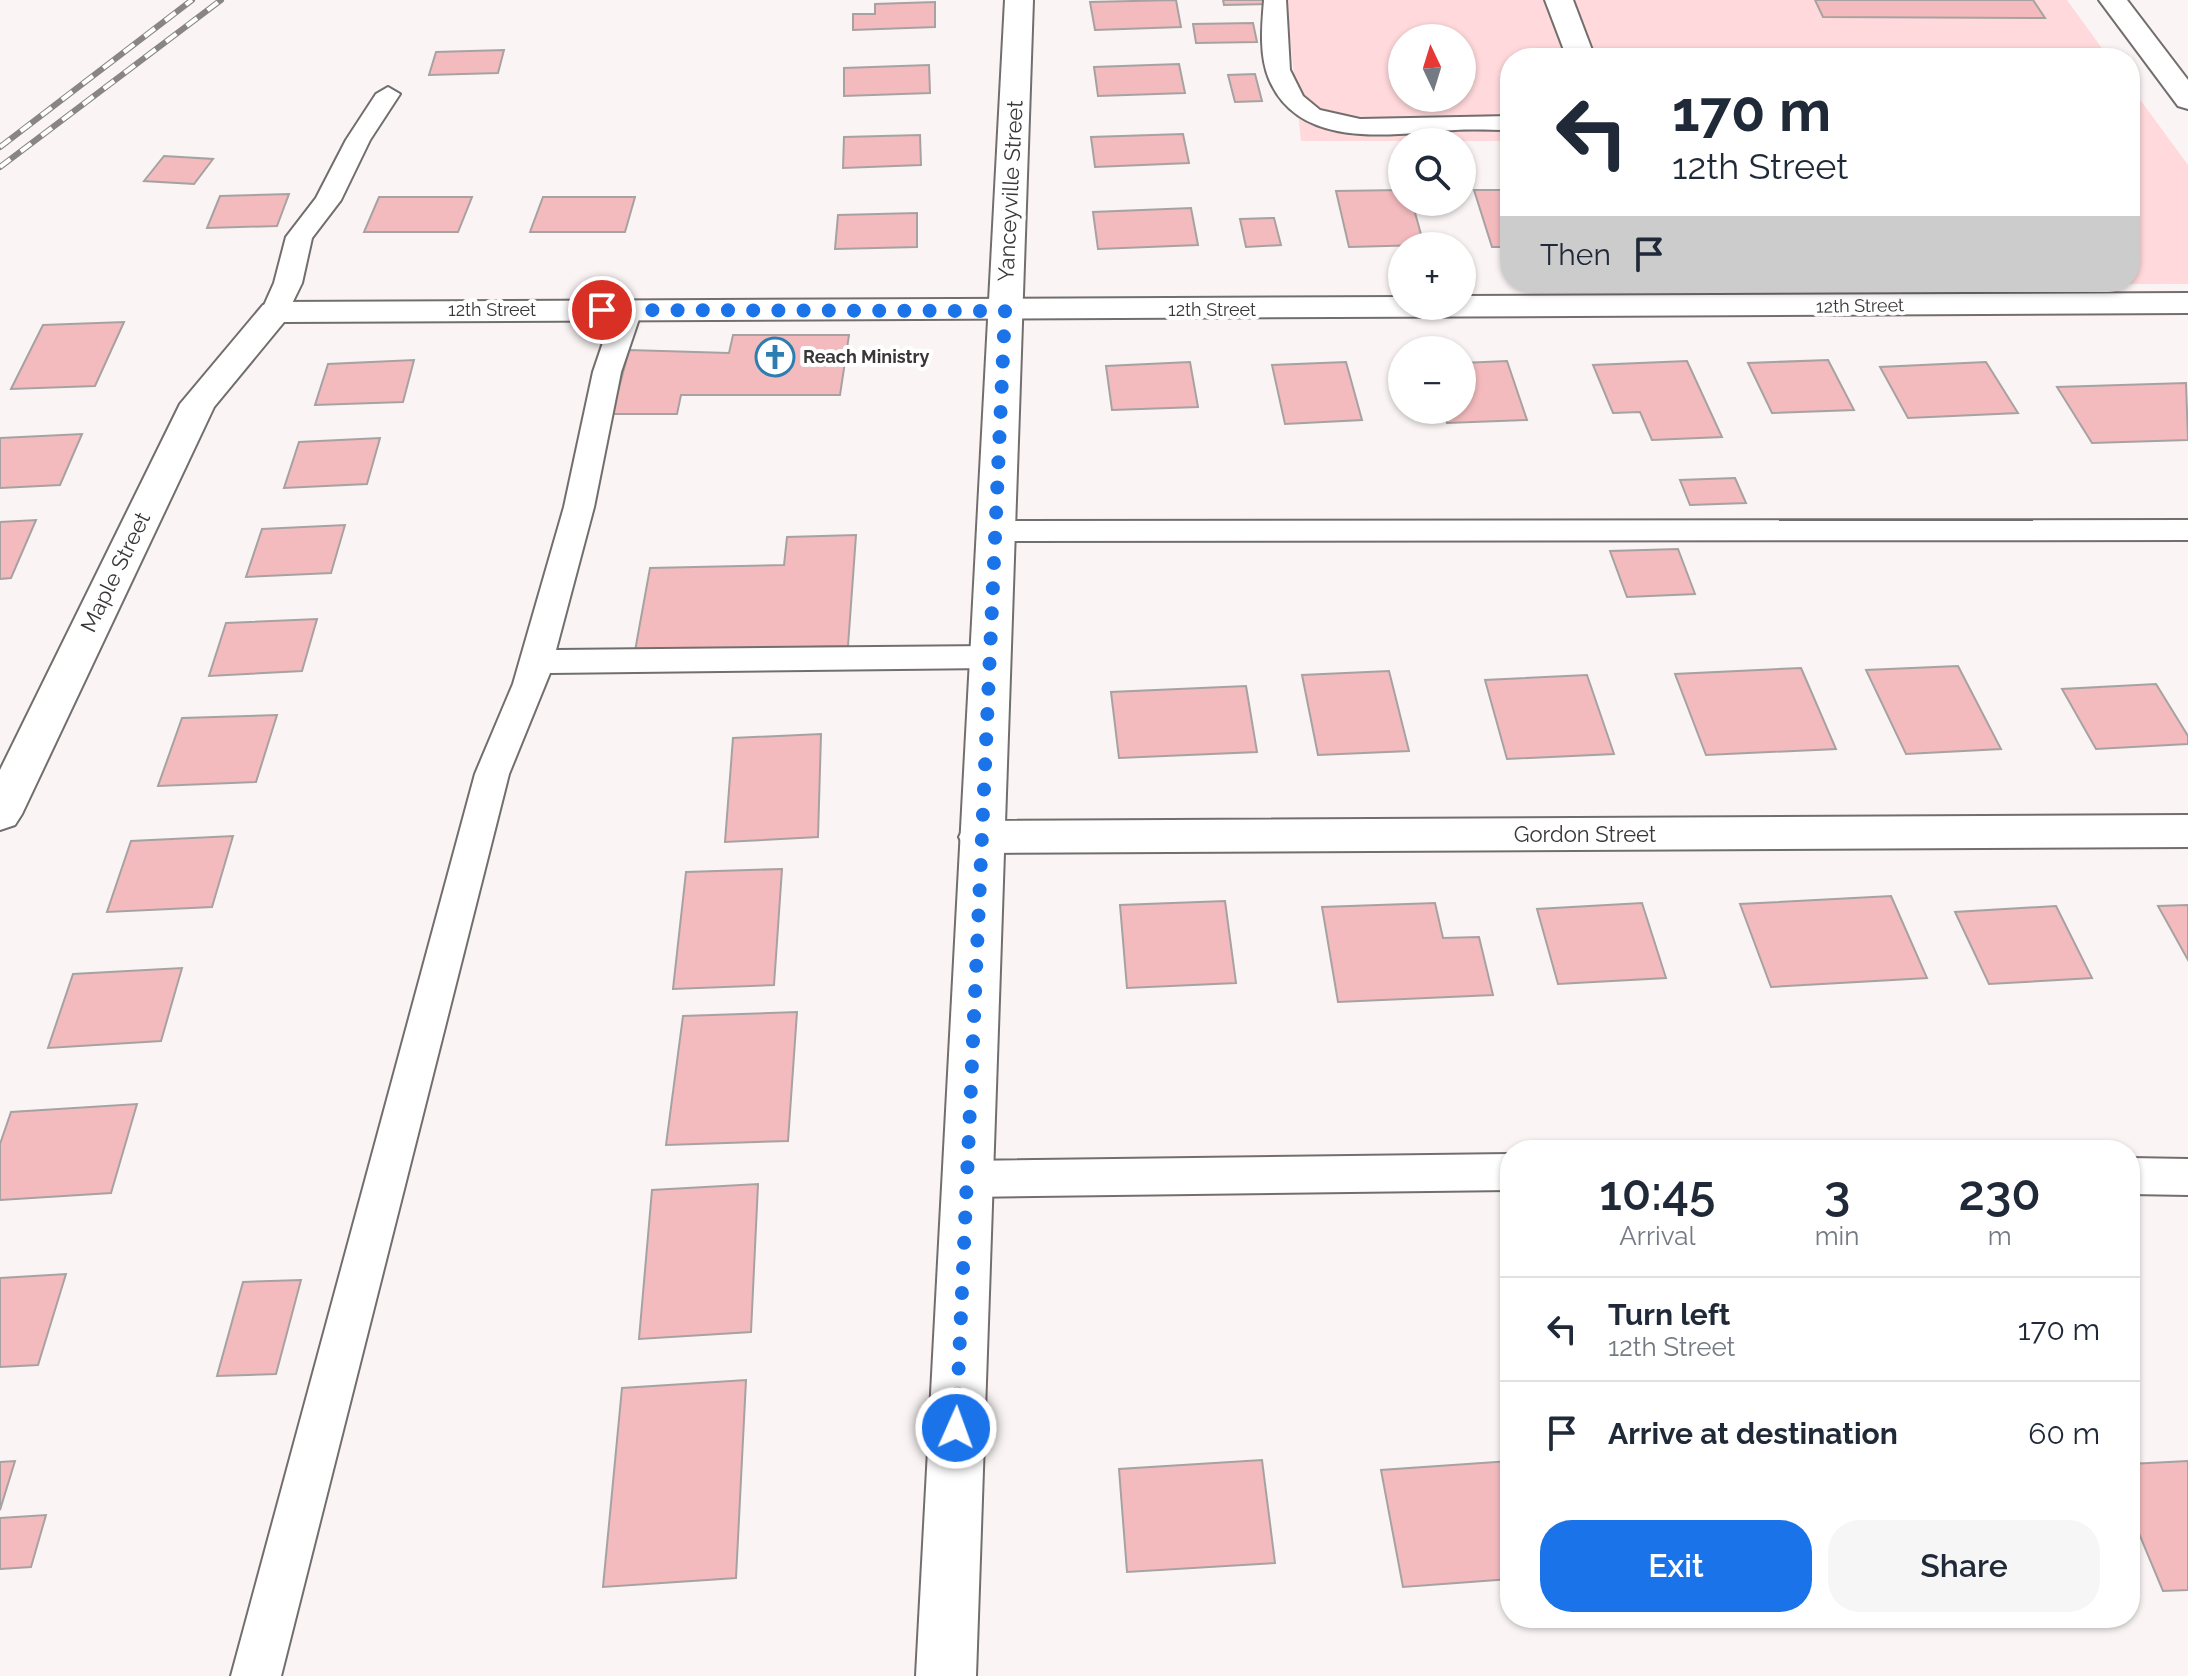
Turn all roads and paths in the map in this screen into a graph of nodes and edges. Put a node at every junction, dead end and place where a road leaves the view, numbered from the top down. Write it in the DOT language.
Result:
graph roads {
  1 [pos="1019,0"];
  2 [pos="1275,0"];
  3 [pos="1559,0"];
  4 [pos="2113,0"];
  5 [pos="1577,48"];
  6 [pos="388,94"];
  7 [pos="2188,100"];
  8 [pos="1500,123"];
  9 [pos="1670,295"];
  10 [pos="2188,303"];
  11 [pos="628,310"];
  12 [pos="1005,311"];
  13 [pos="275,312"];
  14 [pos="2188,530"];
  15 [pos="995,531"];
  16 [pos="990,657"];
  17 [pos="536,662"];
  18 [pos="0,814"];
  19 [pos="2188,831"];
  20 [pos="981,837"];
  21 [pos="1500,1172"];
  22 [pos="2140,1176"];
  23 [pos="2188,1177"];
  24 [pos="967,1179"];
  25 [pos="256,1676"];
  26 [pos="946,1676"];
  1 -- 12 [label="street, Yanceyville Street"];
  2 -- 8 [label="lane"];
  3 -- 5 [label="street"];
  4 -- 7 [label="street"];
  6 -- 13 [label="lane"];
  9 -- 10 [label="street, 12th Street"];
  9 -- 12 [label="street, 12th Street"];
  11 -- 12 [label="street, 12th Street"];
  11 -- 13 [label="street, 12th Street"];
  11 -- 17 [label="lane"];
  12 -- 15 [label="street, Yanceyville Street"];
  13 -- 18 [label="street, Maple Street"];
  14 -- 15 [label="lane"];
  15 -- 16 [label="street, Yanceyville Street"];
  16 -- 17 [label="lane"];
  16 -- 20 [label="street, Yanceyville Street"];
  17 -- 25 [label="lane"];
  19 -- 20 [label="street, Gordon Street"];
  20 -- 24 [label="street, Yanceyville Street"];
  21 -- 24 [label="lane"];
  22 -- 23 [label="lane"];
  24 -- 26 [label="street, Yanceyville Street"];
}
